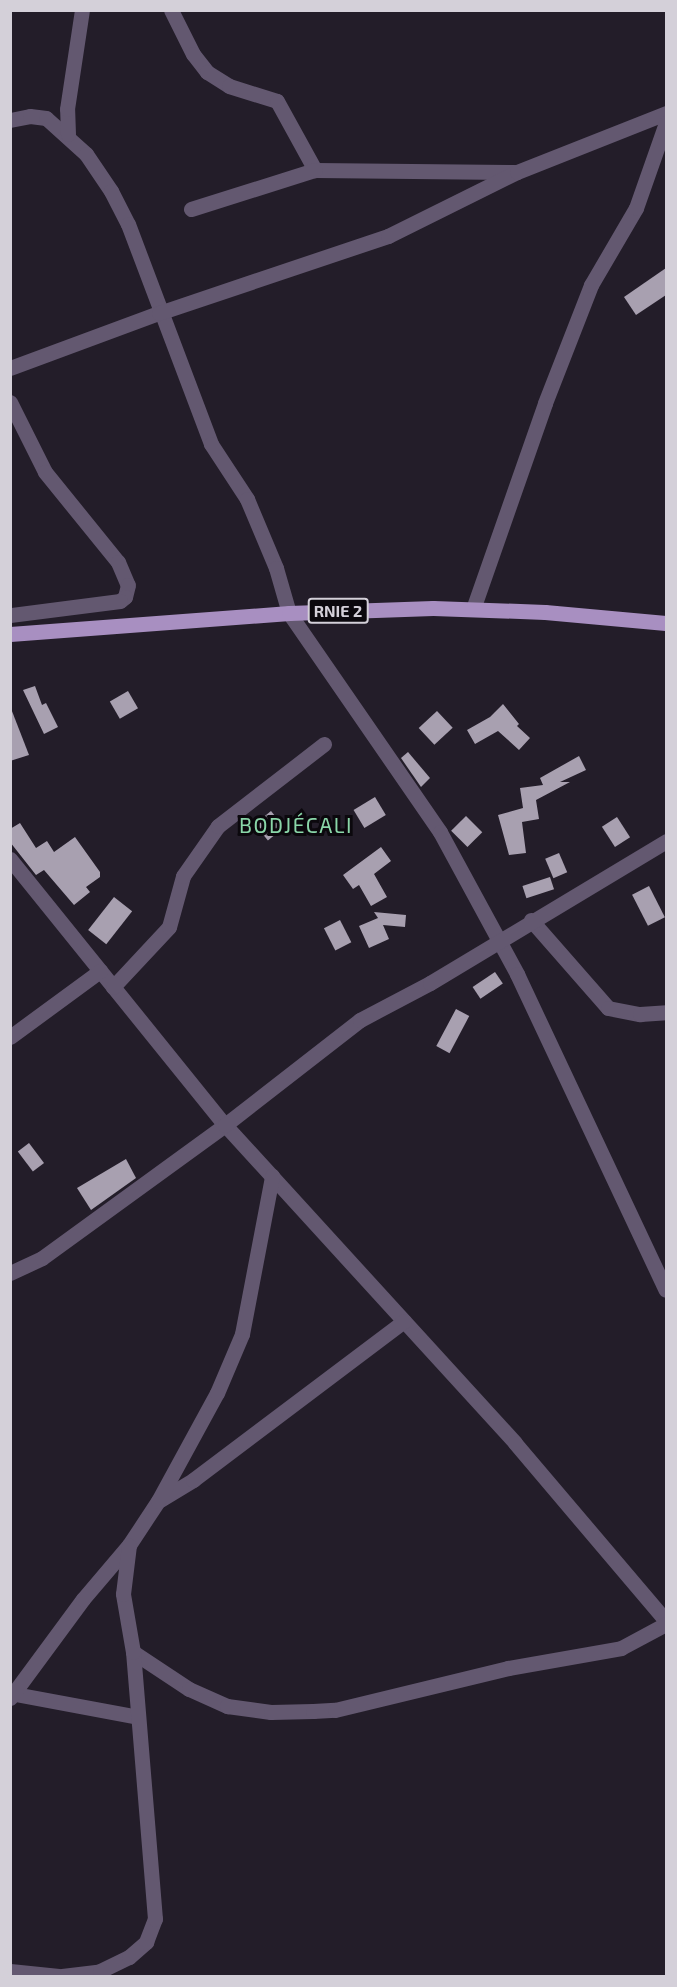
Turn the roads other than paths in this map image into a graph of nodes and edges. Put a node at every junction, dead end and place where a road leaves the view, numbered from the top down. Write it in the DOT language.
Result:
graph roads {
  1 [pos="82,10"];
  2 [pos="171,10"];
  3 [pos="666,113"];
  4 [pos="10,120"];
  5 [pos="666,123"];
  6 [pos="68,134"];
  7 [pos="315,170"];
  8 [pos="517,172"];
  9 [pos="190,209"];
  10 [pos="159,313"];
  11 [pos="10,368"];
  12 [pos="10,402"];
  13 [pos="473,609"];
  14 [pos="289,613"];
  15 [pos="10,615"];
  16 [pos="666,623"];
  17 [pos="10,634"];
  18 [pos="324,744"];
  19 [pos="666,841"];
  20 [pos="10,859"];
  21 [pos="531,920"];
  22 [pos="499,939"];
  23 [pos="100,971"];
  24 [pos="113,987"];
  25 [pos="666,1012"];
  26 [pos="10,1037"];
  27 [pos="225,1125"];
  28 [pos="272,1176"];
  29 [pos="10,1273"];
  30 [pos="666,1290"];
  31 [pos="404,1321"];
  32 [pos="158,1501"];
  33 [pos="129,1545"];
  34 [pos="666,1622"];
  35 [pos="133,1652"];
  36 [pos="13,1696"];
  37 [pos="138,1717"];
  38 [pos="10,1971"];
  39 [pos="61,1977"];
  1 -- 6 [label="street"];
  2 -- 7 [label="street"];
  3 -- 8 [label="street"];
  4 -- 6 [label="street"];
  5 -- 13 [label="street"];
  6 -- 10 [label="street"];
  7 -- 8 [label="street"];
  7 -- 9 [label="street"];
  8 -- 10 [label="street"];
  10 -- 11 [label="street"];
  10 -- 14 [label="street"];
  12 -- 15 [label="street"];
  13 -- 14 [label="main road, RNIE 2 / RNIE 2"];
  13 -- 16 [label="main road, RNIE 2 / RNIE 2"];
  14 -- 17 [label="main road, RNIE 2 / RNIE 2"];
  14 -- 22 [label="street"];
  18 -- 24 [label="street"];
  19 -- 21 [label="street"];
  20 -- 23 [label="street"];
  21 -- 22 [label="street"];
  21 -- 25 [label="street"];
  22 -- 27 [label="street"];
  22 -- 30 [label="street"];
  23 -- 24 [label="street"];
  23 -- 26 [label="street"];
  24 -- 27 [label="street"];
  27 -- 28 [label="street"];
  27 -- 29 [label="street"];
  28 -- 31 [label="street"];
  28 -- 32 [label="street"];
  31 -- 32 [label="street"];
  31 -- 34 [label="street"];
  32 -- 33 [label="street"];
  33 -- 35 [label="street"];
  33 -- 36 [label="street"];
  34 -- 35 [label="street"];
  35 -- 37 [label="street"];
  36 -- 37 [label="street"];
  37 -- 39 [label="street"];
  38 -- 39 [label="street"];
}
